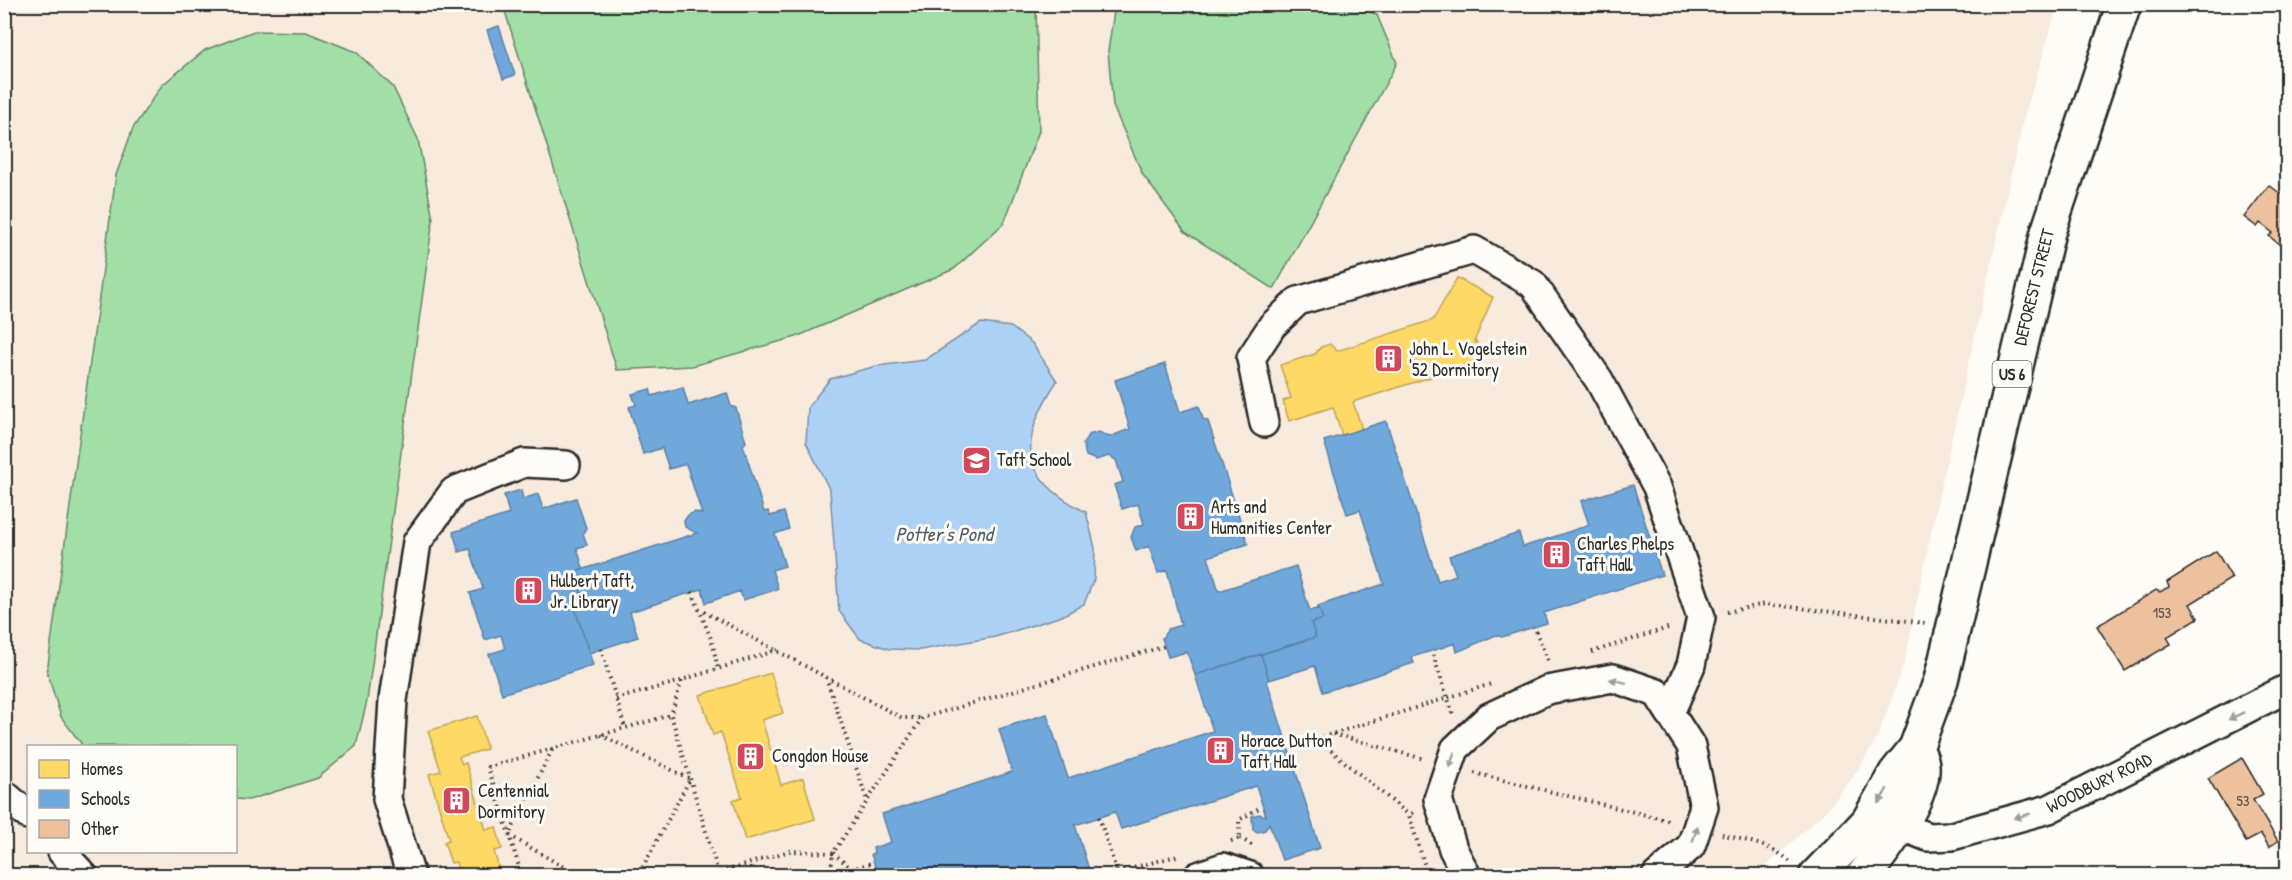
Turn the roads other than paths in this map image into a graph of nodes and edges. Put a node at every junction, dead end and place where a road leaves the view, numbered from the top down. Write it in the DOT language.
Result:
graph roads {
  1 [pos="2124,4"];
  2 [pos="1264,423"];
  3 [pos="566,465"];
  4 [pos="2288,688"];
  5 [pos="1670,713"];
  6 [pos="1916,748"];
  7 [pos="4,794"];
  8 [pos="27,814"];
  9 [pos="1900,826"];
  10 [pos="1844,849"];
  11 [pos="63,853"];
  12 [pos="1807,873"];
  13 [pos="1864,875"];
  14 [pos="84,876"];
  15 [pos="411,876"];
  16 [pos="1198,876"];
  17 [pos="1250,876"];
  18 [pos="1467,876"];
  19 [pos="1656,876"];
  1 -- 6 [label="main road, DEFOREST STREET / US 6"];
  2 -- 5 [label="street"];
  3 -- 15 [label="street"];
  4 -- 9 [label="street, WOODBURY ROAD, one-way"];
  5 -- 18 [label="street, one-way"];
  19 -- 5 [label="street, one-way"];
  6 -- 9 [label="main road"];
  6 -- 10 [label="main road, US 6, one-way"];
  7 -- 8 [label="street"];
  9 -- 13 [label="main road"];
  10 -- 12 [label="main road, US 6"];
  10 -- 13 [label="street"];
  11 -- 14 [label="street"];
  16 -- 17 [label="street"];
}
